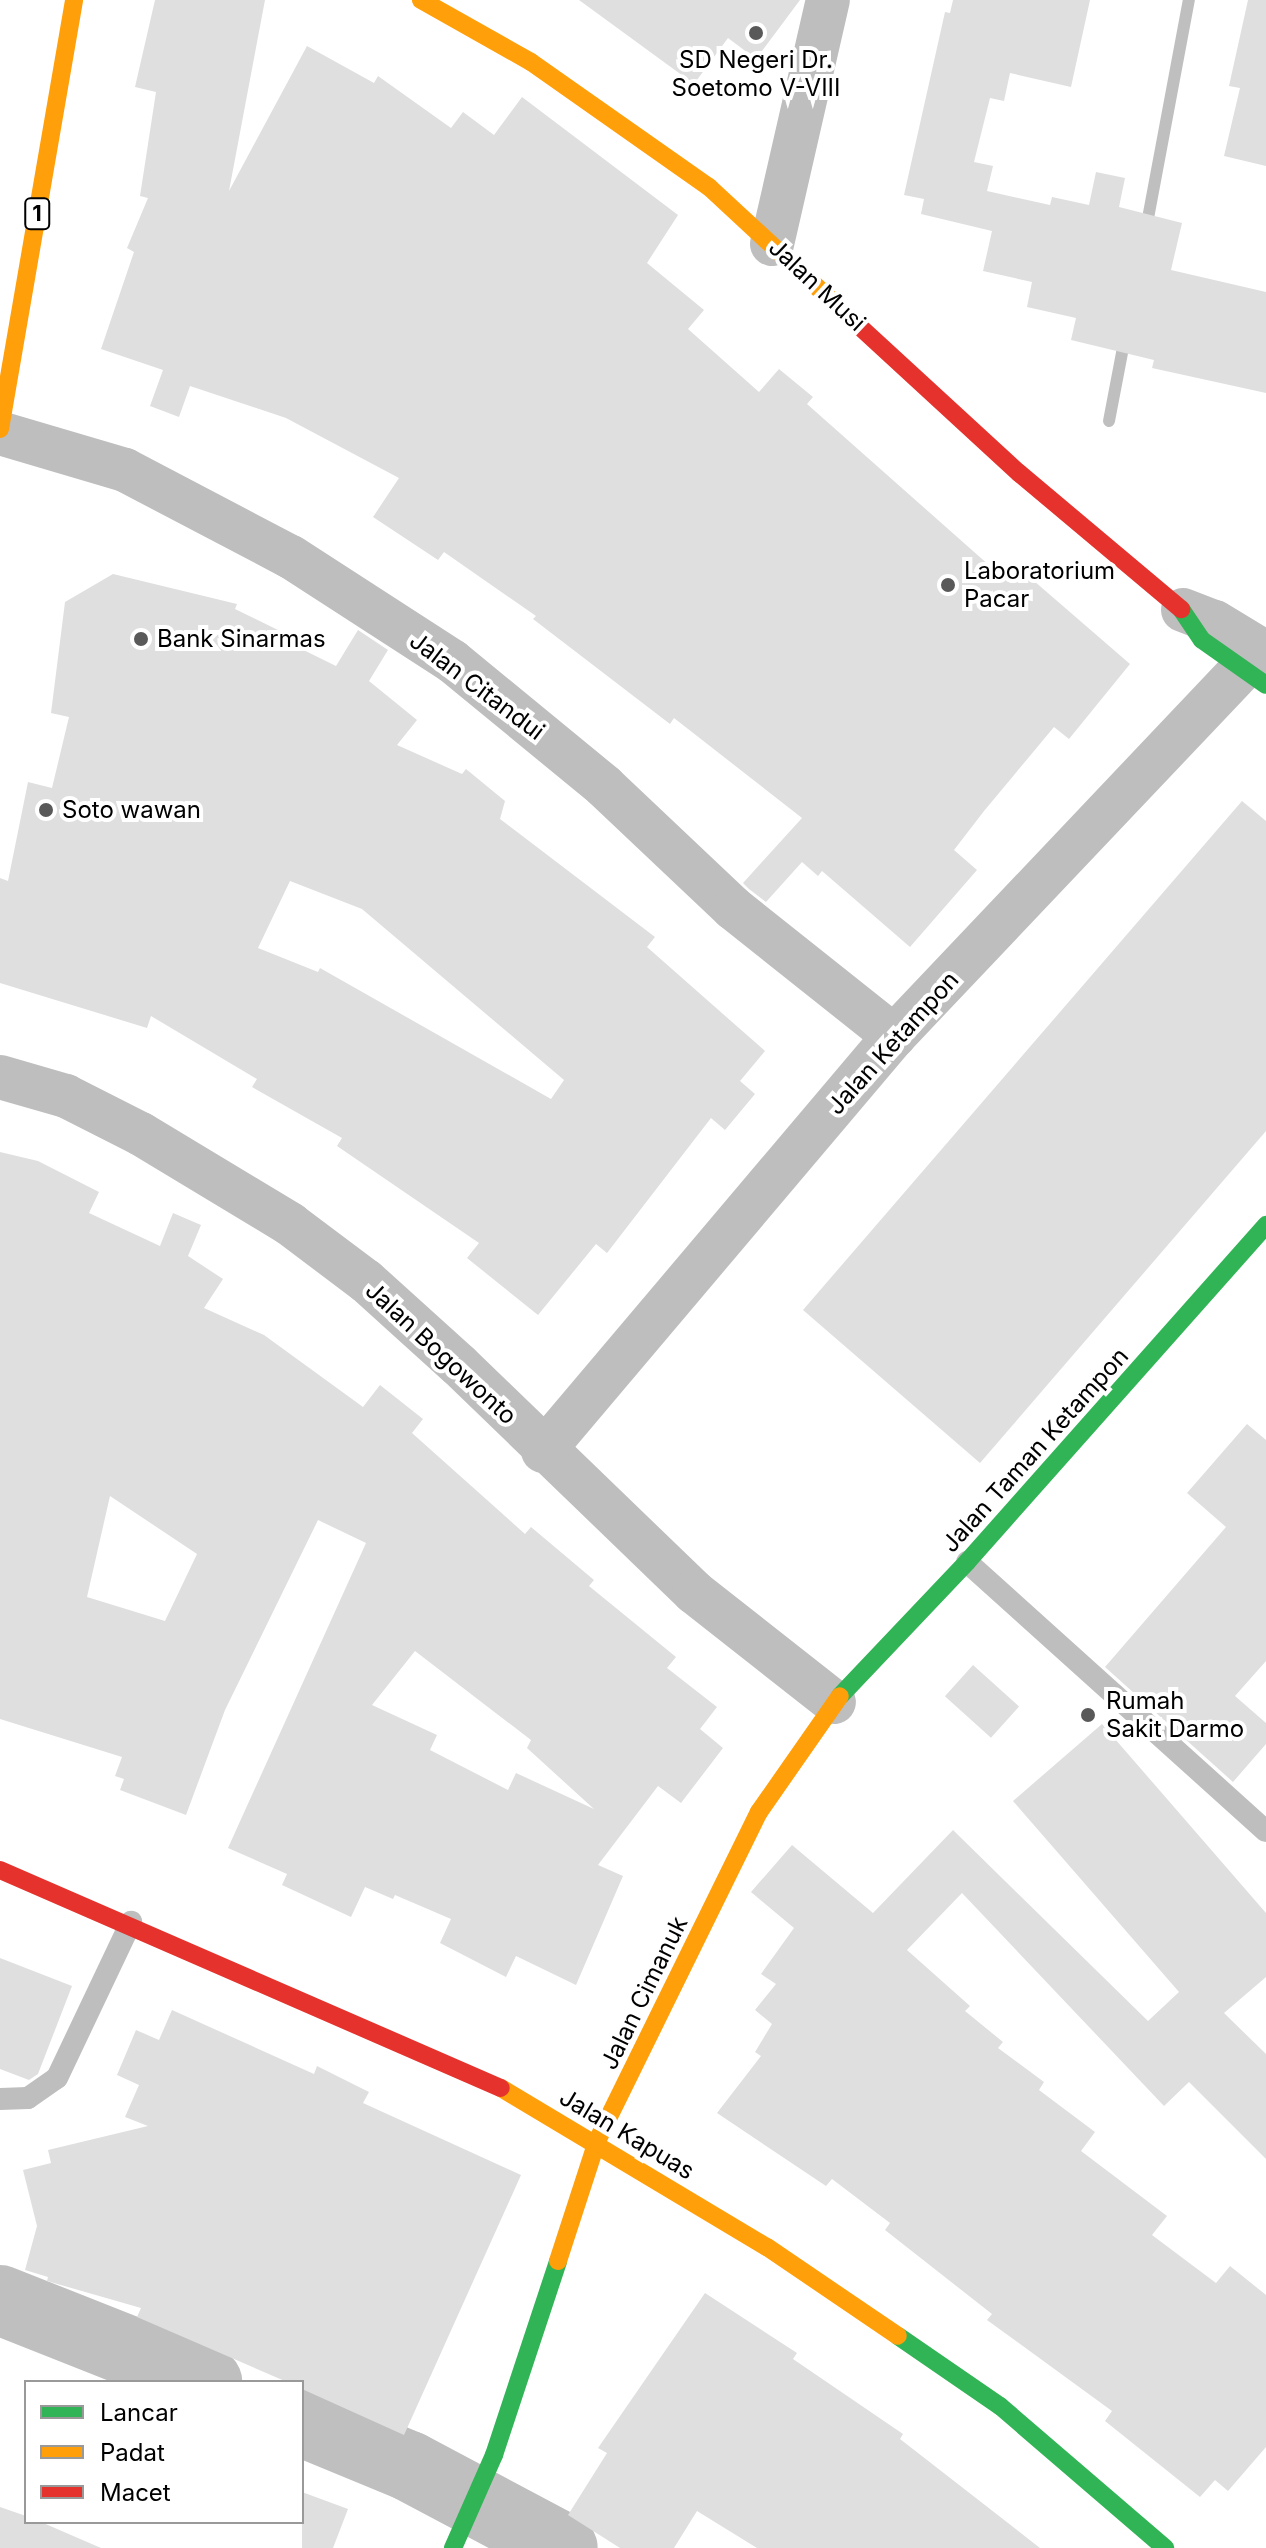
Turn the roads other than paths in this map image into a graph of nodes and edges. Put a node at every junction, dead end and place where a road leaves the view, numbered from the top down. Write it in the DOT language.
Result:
graph roads {
  1 [pos="74,0"];
  2 [pos="421,0"];
  3 [pos="828,0"];
  4 [pos="772,244"];
  5 [pos="0,431"];
  6 [pos="1183,610"];
  7 [pos="1258,665"];
  8 [pos="894,1036"];
  9 [pos="0,1077"];
  10 [pos="1266,1225"];
  11 [pos="543,1451"];
  12 [pos="967,1562"];
  13 [pos="834,1702"];
  14 [pos="1266,1831"];
  15 [pos="0,1870"];
  16 [pos="131,1922"];
  17 [pos="0,2099"];
  18 [pos="597,2141"];
  19 [pos="453,2548"];
  20 [pos="1165,2548"];
  1 -- 5 [label="main road, 1"];
  2 -- 4 [label="main road, Jalan Musi"];
  3 -- 4 [label="street"];
  4 -- 6 [label="main road, Jalan Musi"];
  5 -- 8 [label="street, Jalan Citandui"];
  6 -- 7 [label="street, Jalan Musi"];
  7 -- 8 [label="street, Jalan Ketampon"];
  8 -- 11 [label="street, Jalan Ketampon"];
  9 -- 11 [label="street, Jalan Bogowonto"];
  10 -- 12 [label="main road, Jalan Taman Ketampon"];
  11 -- 13 [label="street, Jalan Bogowonto"];
  12 -- 13 [label="main road, Jalan Taman Ketampon"];
  12 -- 14 [label="lane"];
  13 -- 18 [label="main road, Jalan Cimanuk"];
  15 -- 16 [label="main road, Jalan Kapuas"];
  16 -- 17 [label="lane"];
  16 -- 18 [label="main road, Jalan Kapuas"];
  18 -- 19 [label="main road, Jalan Cimanuk"];
  18 -- 20 [label="main road, Jalan Kapuas"];
}
